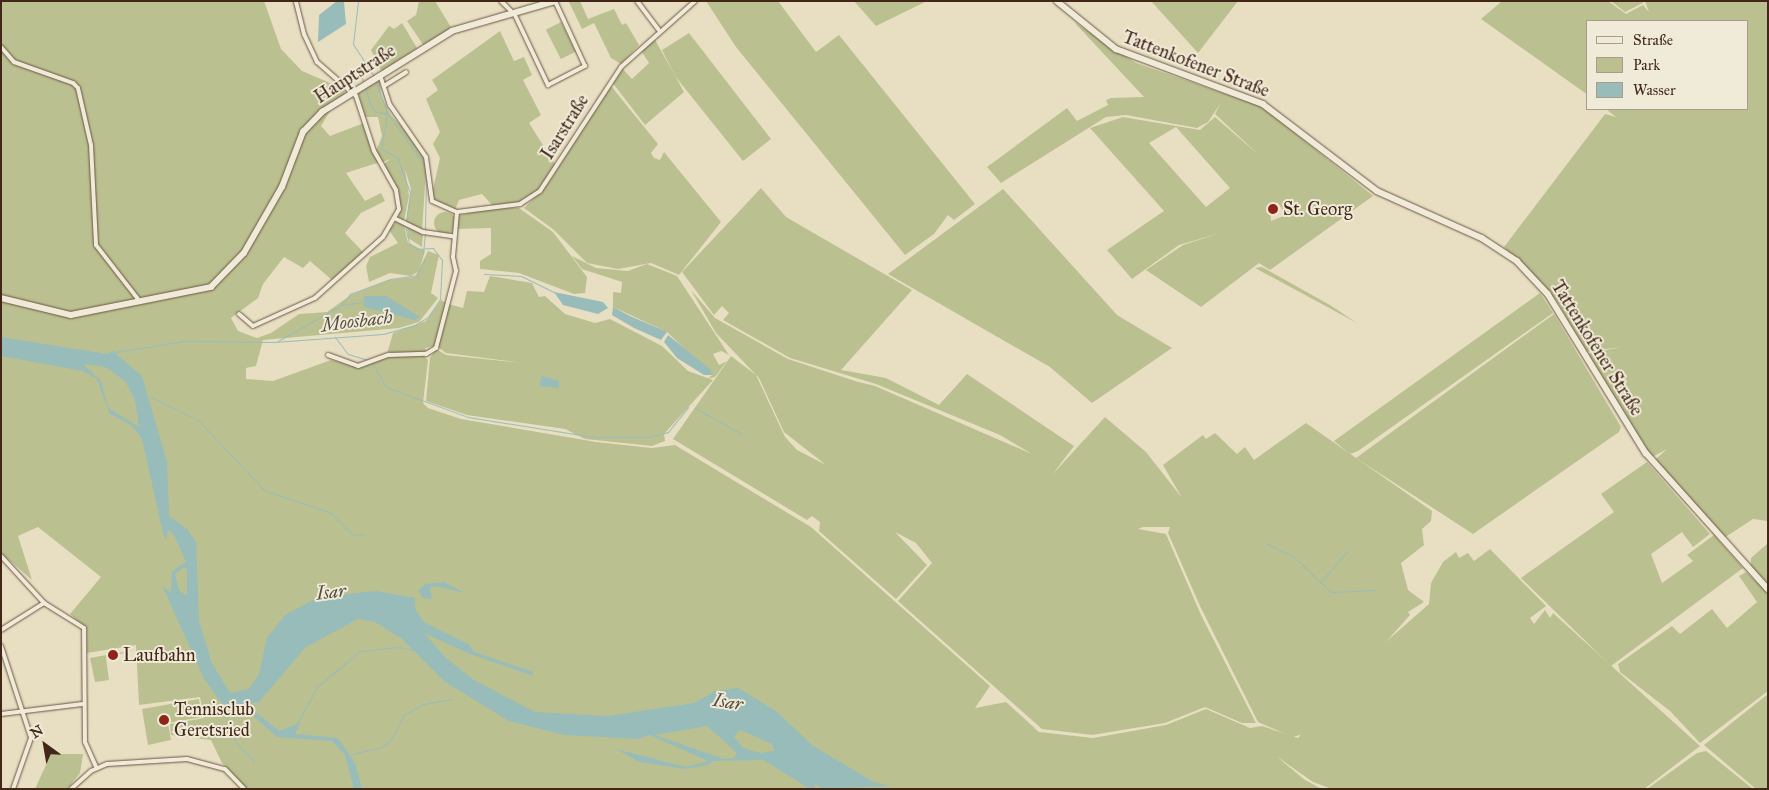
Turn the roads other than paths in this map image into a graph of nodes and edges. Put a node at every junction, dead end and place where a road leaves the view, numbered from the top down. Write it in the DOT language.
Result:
graph roads {
  1 [pos="296,1"];
  2 [pos="501,1"];
  3 [pos="555,1"];
  4 [pos="637,1"];
  5 [pos="695,1"];
  6 [pos="1057,1"];
  7 [pos="513,12"];
  8 [pos="660,30"];
  9 [pos="460,33"];
  10 [pos="1,47"];
  11 [pos="406,72"];
  12 [pos="380,75"];
  13 [pos="384,86"];
  14 [pos="353,91"];
  15 [pos="457,212"];
  16 [pos="396,218"];
  17 [pos="453,236"];
  18 [pos="1,298"];
  19 [pos="138,299"];
  20 [pos="239,314"];
  21 [pos="328,354"];
  22 [pos="1,556"];
  23 [pos="1768,589"];
  24 [pos="44,602"];
  25 [pos="1,630"];
  26 [pos="1,646"];
  27 [pos="82,704"];
  28 [pos="37,711"];
  29 [pos="24,712"];
  30 [pos="1,714"];
  31 [pos="26,718"];
  32 [pos="96,768"];
  33 [pos="13,789"];
  34 [pos="72,789"];
  35 [pos="244,789"];
  1 -- 14 [label="street"];
  2 -- 7 [label="street"];
  3 -- 7 [label="main road, Hauptstraße"];
  3 -- 7 [label="street"];
  4 -- 8 [label="street"];
  5 -- 8 [label="street, Isarstraße"];
  6 -- 23 [label="main road, Tattenkofener Straße"];
  7 -- 9 [label="street"];
  7 -- 12 [label="main road, Hauptstraße"];
  8 -- 15 [label="street, Isarstraße"];
  10 -- 19 [label="street"];
  11 -- 13 [label="street"];
  12 -- 13 [label="street"];
  12 -- 14 [label="main road, Hauptstraße"];
  13 -- 15 [label="street"];
  14 -- 16 [label="street"];
  14 -- 19 [label="main road, Hauptstraße"];
  15 -- 17 [label="street"];
  16 -- 17 [label="street"];
  16 -- 20 [label="street"];
  17 -- 21 [label="street"];
  18 -- 19 [label="main road, Hauptstraße"];
  22 -- 24 [label="street"];
  24 -- 25 [label="street"];
  24 -- 27 [label="street"];
  26 -- 29 [label="street"];
  27 -- 28 [label="street"];
  27 -- 32 [label="street"];
  28 -- 29 [label="street"];
  28 -- 31 [label="street"];
  29 -- 30 [label="street"];
  29 -- 31 [label="street"];
  31 -- 33 [label="street"];
  32 -- 34 [label="street"];
  32 -- 35 [label="street"];
}
